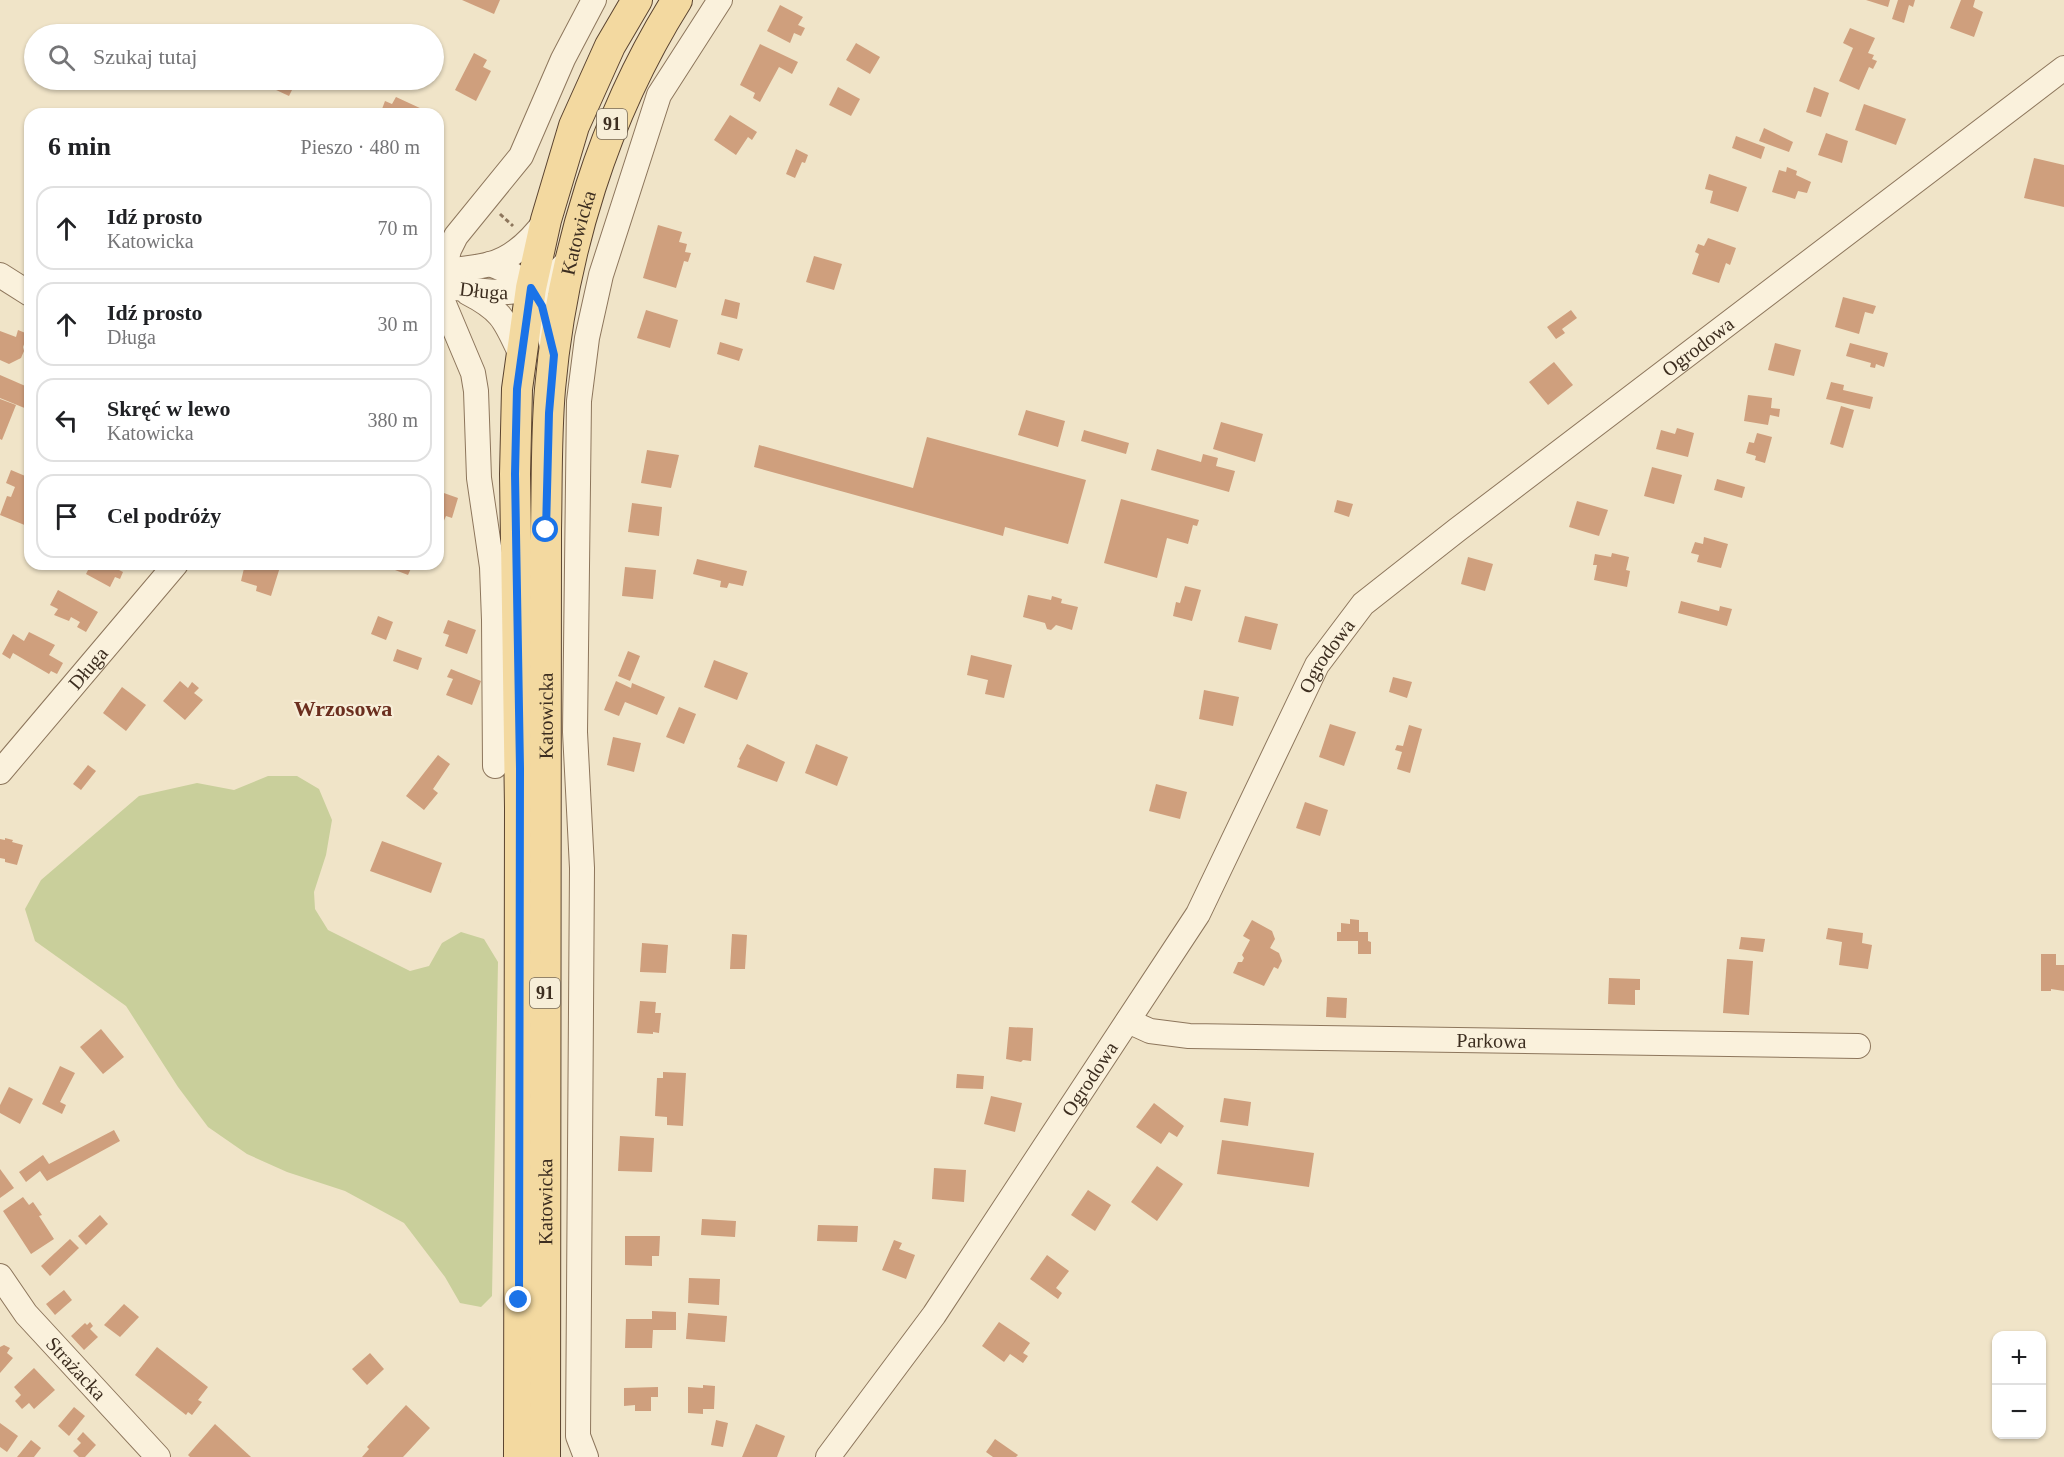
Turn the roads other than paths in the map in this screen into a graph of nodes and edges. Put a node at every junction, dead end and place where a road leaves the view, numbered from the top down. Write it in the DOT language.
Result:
graph roads {
  1 [pos="594,0"];
  2 [pos="637,0"];
  3 [pos="677,0"];
  4 [pos="720,0"];
  5 [pos="2064,68"];
  6 [pos="546,220"];
  7 [pos="571,258"];
  8 [pos="490,264"];
  9 [pos="0,275"];
  10 [pos="444,276"];
  11 [pos="444,281"];
  12 [pos="444,281"];
  13 [pos="444,282"];
  14 [pos="531,288"];
  15 [pos="24,290"];
  16 [pos="444,304"];
  17 [pos="521,355"];
  18 [pos="554,355"];
  19 [pos="171,570"];
  20 [pos="495,766"];
  21 [pos="0,772"];
  22 [pos="1128,1021"];
  23 [pos="1858,1046"];
  24 [pos="0,1276"];
  25 [pos="149,1453"];
  26 [pos="519,1457"];
  27 [pos="545,1457"];
  28 [pos="586,1457"];
  29 [pos="828,1457"];
  1 -- 10 [label="street"];
  2 -- 6 [label="main road, Katowicka / 91"];
  3 -- 7 [label="main road, Katowicka / 91"];
  4 -- 28 [label="street"];
  5 -- 22 [label="street, Ogrodowa"];
  6 -- 8 [label="street, Długa"];
  6 -- 14 [label="main road, Katowicka / 91"];
  7 -- 14 [label="street, Długa"];
  7 -- 18 [label="main road, Katowicka / 91"];
  8 -- 11 [label="street, Długa"];
  8 -- 14 [label="street, Długa"];
  9 -- 15 [label="street"];
  12 -- 14 [label="street, Długa"];
  13 -- 17 [label="street"];
  14 -- 17 [label="main road, Katowicka / 91"];
  14 -- 18 [label="street, Długa"];
  16 -- 20 [label="street"];
  17 -- 26 [label="main road, Katowicka / 91"];
  18 -- 27 [label="main road, Katowicka / 91"];
  19 -- 21 [label="street, Długa"];
  22 -- 23 [label="street, Parkowa"];
  22 -- 29 [label="street, Ogrodowa"];
  24 -- 25 [label="street, Strażacka"];
}
